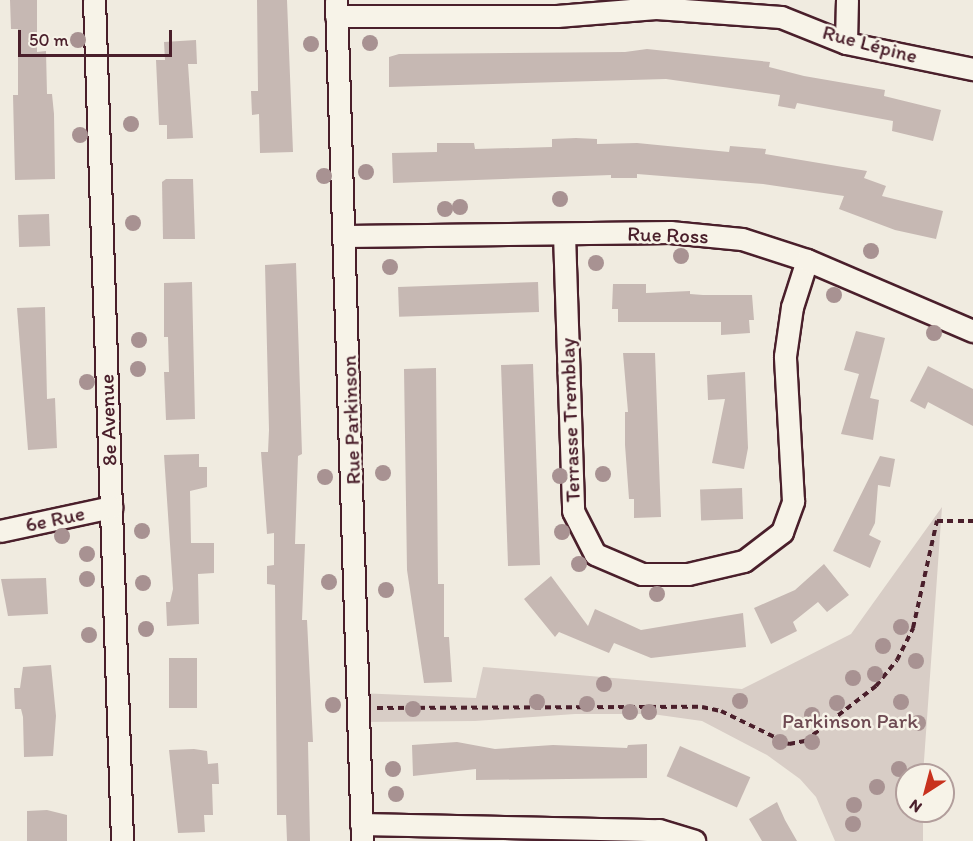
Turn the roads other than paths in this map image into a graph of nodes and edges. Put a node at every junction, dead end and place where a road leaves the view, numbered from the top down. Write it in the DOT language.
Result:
graph roads {
  1 [pos="94,0"];
  2 [pos="847,0"];
  3 [pos="336,8"];
  4 [pos="846,43"];
  5 [pos="973,69"];
  6 [pos="564,234"];
  7 [pos="346,236"];
  8 [pos="807,260"];
  9 [pos="973,331"];
  10 [pos="111,507"];
  11 [pos="0,531"];
  12 [pos="362,833"];
  13 [pos="122,841"];
  14 [pos="694,841"];
  1 -- 10 [label="street, 8e Avenue"];
  2 -- 4 [label="street"];
  3 -- 4 [label="street, Rue Lépine"];
  3 -- 7 [label="street, Rue Parkinson"];
  4 -- 5 [label="street, Rue Lépine"];
  6 -- 7 [label="street, Rue Ross"];
  6 -- 8 [label="street, Rue Ross"];
  6 -- 8 [label="street, Terrasse Tremblay"];
  7 -- 12 [label="street, Rue Parkinson"];
  8 -- 9 [label="street, Rue Ross"];
  10 -- 11 [label="street, 6e Rue"];
  10 -- 13 [label="street, 8e Avenue"];
  12 -- 14 [label="street"];
}
